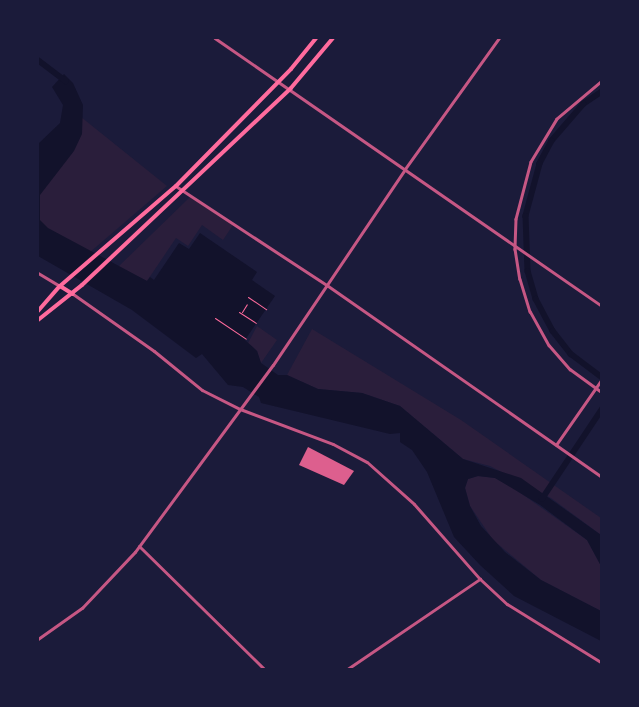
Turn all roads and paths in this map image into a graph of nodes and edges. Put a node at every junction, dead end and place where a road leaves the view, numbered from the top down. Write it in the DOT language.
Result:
graph roads {
  1 [pos="215,38"];
  2 [pos="316,38"];
  3 [pos="333,38"];
  4 [pos="499,38"];
  5 [pos="280,80"];
  6 [pos="602,81"];
  7 [pos="292,88"];
  8 [pos="405,169"];
  9 [pos="176,186"];
  10 [pos="184,190"];
  11 [pos="516,246"];
  12 [pos="38,273"];
  13 [pos="327,285"];
  14 [pos="60,286"];
  15 [pos="73,294"];
  16 [pos="248,297"];
  17 [pos="247,304"];
  18 [pos="602,306"];
  19 [pos="266,309"];
  20 [pos="38,311"];
  21 [pos="215,318"];
  22 [pos="38,320"];
  23 [pos="256,324"];
  24 [pos="246,339"];
  25 [pos="602,379"];
  26 [pos="595,389"];
  27 [pos="602,392"];
  28 [pos="240,409"];
  29 [pos="556,445"];
  30 [pos="602,477"];
  31 [pos="139,546"];
  32 [pos="480,579"];
  33 [pos="38,639"];
  34 [pos="602,663"];
  35 [pos="265,670"];
  36 [pos="346,670"];
  1 -- 5 [label="street"];
  2 -- 5 [label="main road"];
  3 -- 7 [label="main road"];
  4 -- 8 [label="street"];
  5 -- 7 [label="street"];
  5 -- 9 [label="main road"];
  6 -- 11 [label="street"];
  7 -- 8 [label="street"];
  7 -- 10 [label="main road"];
  8 -- 11 [label="street"];
  8 -- 13 [label="street"];
  9 -- 10 [label="street"];
  9 -- 14 [label="main road"];
  10 -- 13 [label="street"];
  10 -- 15 [label="main road"];
  11 -- 18 [label="street"];
  11 -- 26 [label="street"];
  12 -- 14 [label="street"];
  13 -- 28 [label="street"];
  13 -- 29 [label="street"];
  14 -- 15 [label="main road"];
  14 -- 20 [label="main road"];
  15 -- 22 [label="main road"];
  15 -- 28 [label="street"];
  16 -- 19 [label="path"];
  17 -- 23 [label="path"];
  21 -- 24 [label="path"];
  25 -- 26 [label="street"];
  26 -- 27 [label="street"];
  26 -- 29 [label="street"];
  28 -- 31 [label="street"];
  28 -- 32 [label="street"];
  29 -- 30 [label="street"];
  31 -- 33 [label="street"];
  31 -- 35 [label="street"];
  32 -- 34 [label="street"];
  32 -- 36 [label="street"];
}
